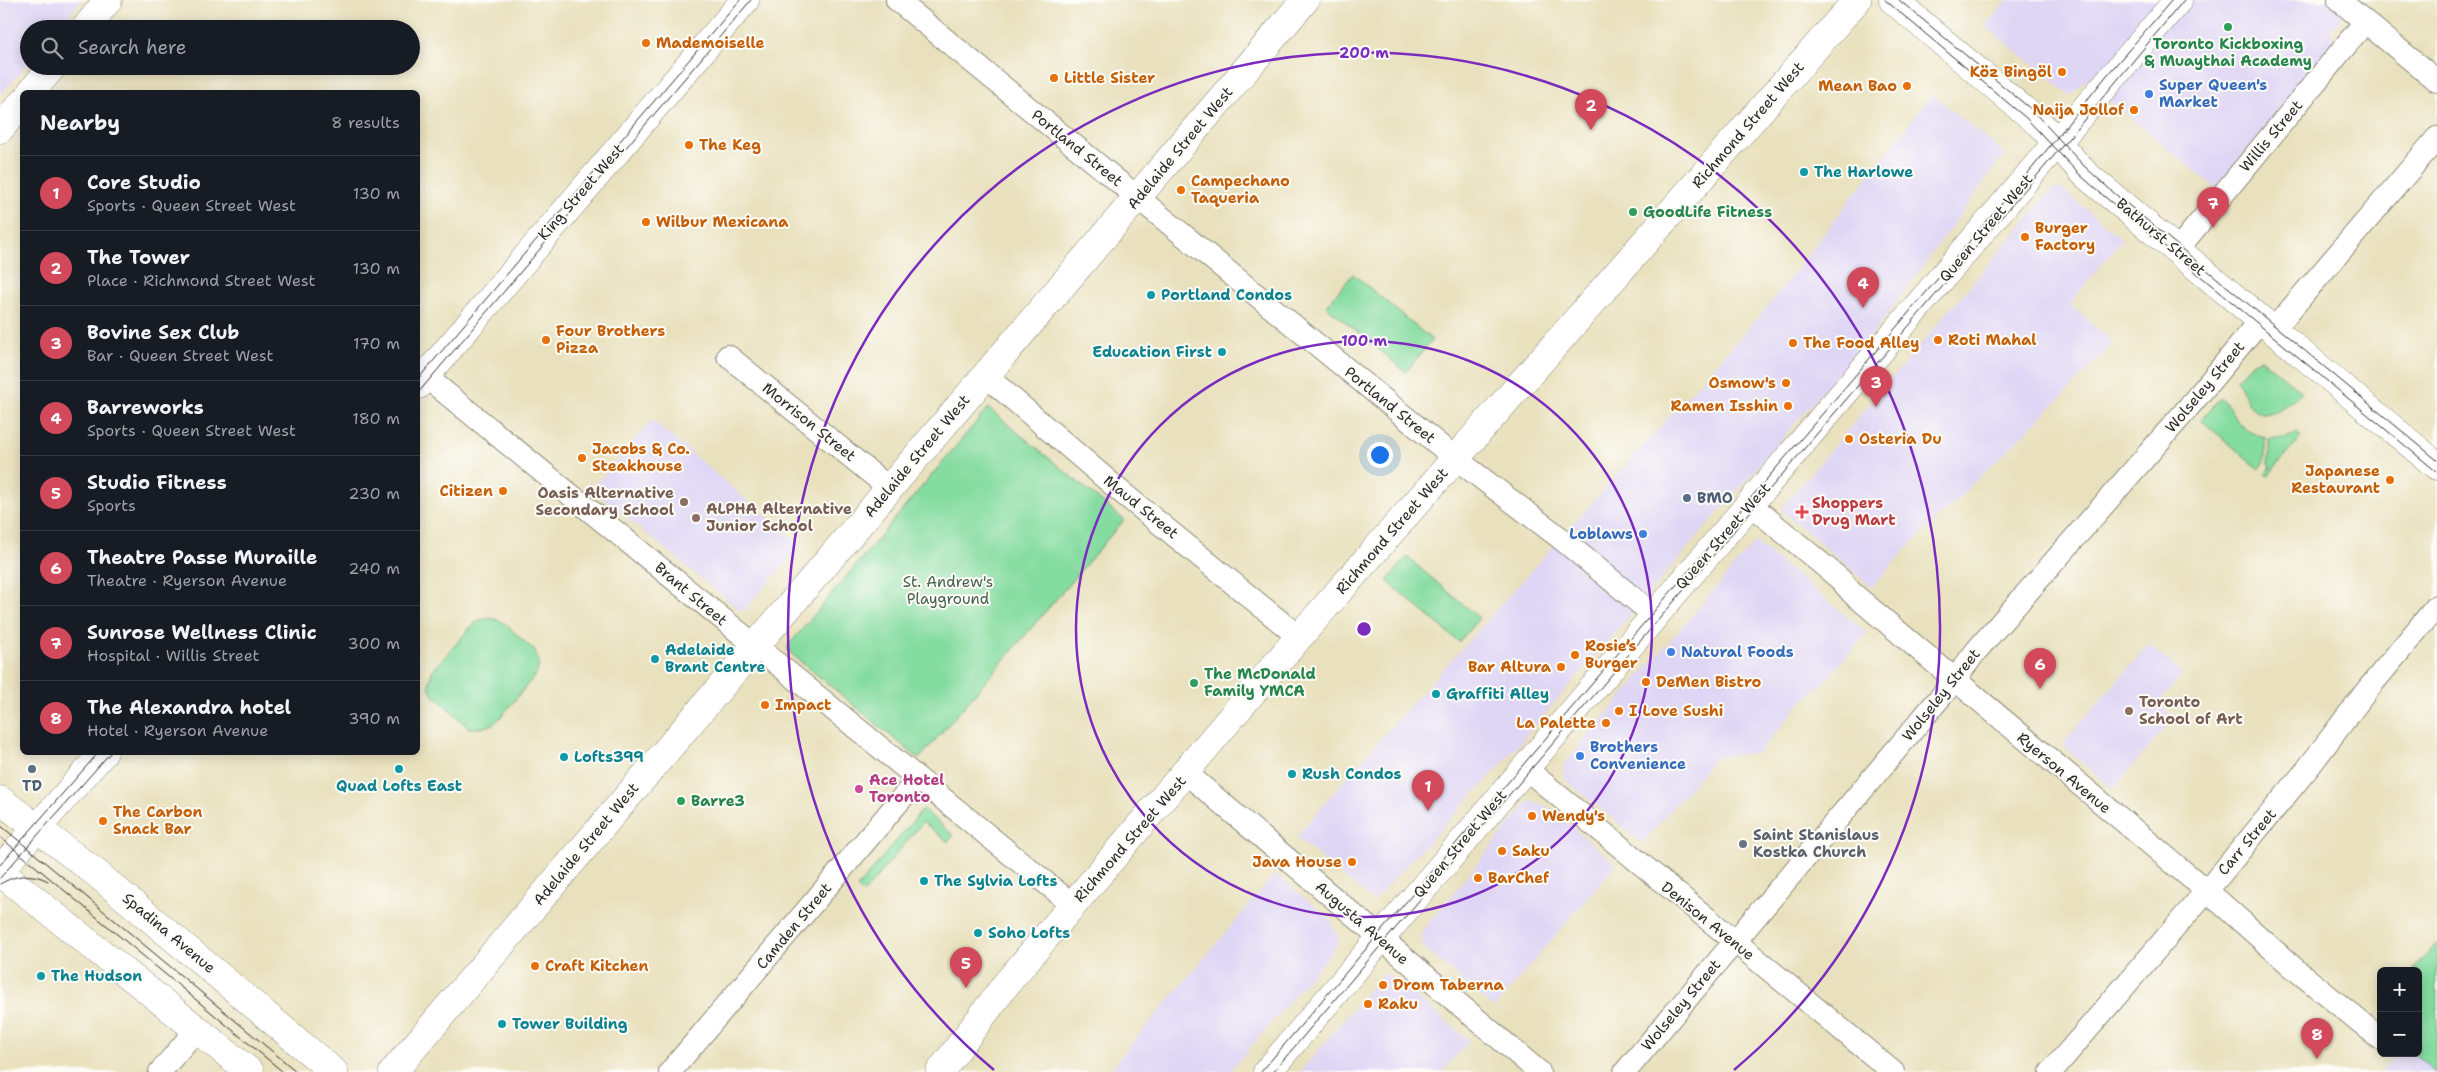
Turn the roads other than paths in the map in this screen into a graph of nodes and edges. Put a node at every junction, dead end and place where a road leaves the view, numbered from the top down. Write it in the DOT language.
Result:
graph roads {
  1 [pos="108,0"];
  2 [pos="745,0"];
  3 [pos="897,0"];
  4 [pos="1305,0"];
  5 [pos="1857,0"];
  6 [pos="1893,0"];
  7 [pos="2178,0"];
  8 [pos="2339,0"];
  9 [pos="92,20"];
  10 [pos="2365,22"];
  11 [pos="45,75"];
  12 [pos="2436,76"];
  13 [pos="33,90"];
  14 [pos="20,105"];
  15 [pos="0,129"];
  16 [pos="2437,138"];
  17 [pos="2058,144"];
  18 [pos="1137,197"];
  19 [pos="2177,250"];
  20 [pos="2267,325"];
  21 [pos="728,356"];
  22 [pos="986,375"];
  23 [pos="421,381"];
  24 [pos="1455,458"];
  25 [pos="2437,466"];
  26 [pos="889,488"];
  27 [pos="1751,505"];
  28 [pos="2437,606"];
  29 [pos="1655,616"];
  30 [pos="1300,637"];
  31 [pos="755,646"];
  32 [pos="1954,681"];
  33 [pos="101,755"];
  34 [pos="1525,768"];
  35 [pos="1186,773"];
  36 [pos="918,779"];
  37 [pos="0,800"];
  38 [pos="38,828"];
  39 [pos="0,871"];
  40 [pos="2206,892"];
  41 [pos="1073,905"];
  42 [pos="1381,938"];
  43 [pos="1734,942"];
  44 [pos="196,1029"];
  45 [pos="2377,1036"];
  46 [pos="160,1072"];
  47 [pos="250,1072"];
  48 [pos="334,1072"];
  49 [pos="393,1072"];
  50 [pos="670,1072"];
  51 [pos="940,1072"];
  52 [pos="1267,1072"];
  53 [pos="1539,1072"];
  54 [pos="1624,1072"];
  55 [pos="1893,1072"];
  56 [pos="2051,1072"];
  1 -- 9 [label="main road"];
  2 -- 23 [label="main road, King Street West"];
  3 -- 18 [label="street, Portland Street"];
  4 -- 18 [label="main road, Adelaide Street West"];
  5 -- 24 [label="main road, Richmond Street West"];
  6 -- 17 [label="main road, Bathurst Street"];
  7 -- 17 [label="main road, Queen Street West"];
  8 -- 10 [label="street"];
  10 -- 12 [label="street"];
  10 -- 19 [label="street, Willis Street"];
  11 -- 13 [label="main road"];
  14 -- 15 [label="main road"];
  16 -- 20 [label="street, Wolseley Street"];
  17 -- 19 [label="main road, Bathurst Street"];
  17 -- 27 [label="main road, Queen Street West"];
  18 -- 22 [label="main road, Adelaide Street West"];
  18 -- 24 [label="street, Portland Street"];
  19 -- 20 [label="main road, Bathurst Street"];
  20 -- 25 [label="main road, Bathurst Street"];
  20 -- 32 [label="street, Wolseley Street"];
  21 -- 26 [label="street, Morrison Street"];
  22 -- 26 [label="main road, Adelaide Street West"];
  22 -- 30 [label="street, Maud Street"];
  23 -- 31 [label="street, Brant Street"];
  24 -- 29 [label="street, Portland Street"];
  24 -- 30 [label="main road, Richmond Street West"];
  26 -- 31 [label="main road, Adelaide Street West"];
  27 -- 29 [label="main road, Queen Street West"];
  27 -- 32 [label="street, Ryerson Avenue"];
  28 -- 40 [label="street, Carr Street"];
  29 -- 34 [label="main road, Queen Street West"];
  30 -- 35 [label="main road, Richmond Street West"];
  31 -- 36 [label="street, Brant Street"];
  31 -- 49 [label="main road, Adelaide Street West"];
  32 -- 40 [label="street, Ryerson Avenue"];
  32 -- 43 [label="street, Wolseley Street"];
  33 -- 38 [label="main road"];
  34 -- 42 [label="main road, Queen Street West"];
  34 -- 43 [label="street, Denison Avenue"];
  35 -- 41 [label="main road, Richmond Street West"];
  35 -- 42 [label="street, Augusta Avenue"];
  36 -- 41 [label="street, Brant Street"];
  36 -- 50 [label="street, Camden Street"];
  37 -- 38 [label="main road, Spadina Avenue"];
  38 -- 39 [label="main road"];
  38 -- 48 [label="main road, Spadina Avenue"];
  39 -- 44 [label="main road"];
  40 -- 45 [label="street, Ryerson Avenue"];
  40 -- 56 [label="street, Carr Street"];
  41 -- 51 [label="main road, Richmond Street West"];
  42 -- 52 [label="main road, Queen Street West"];
  42 -- 53 [label="street, Augusta Avenue"];
  43 -- 54 [label="street, Wolseley Street"];
  43 -- 55 [label="street, Denison Avenue"];
  44 -- 46 [label="street"];
  44 -- 47 [label="main road"];
}
